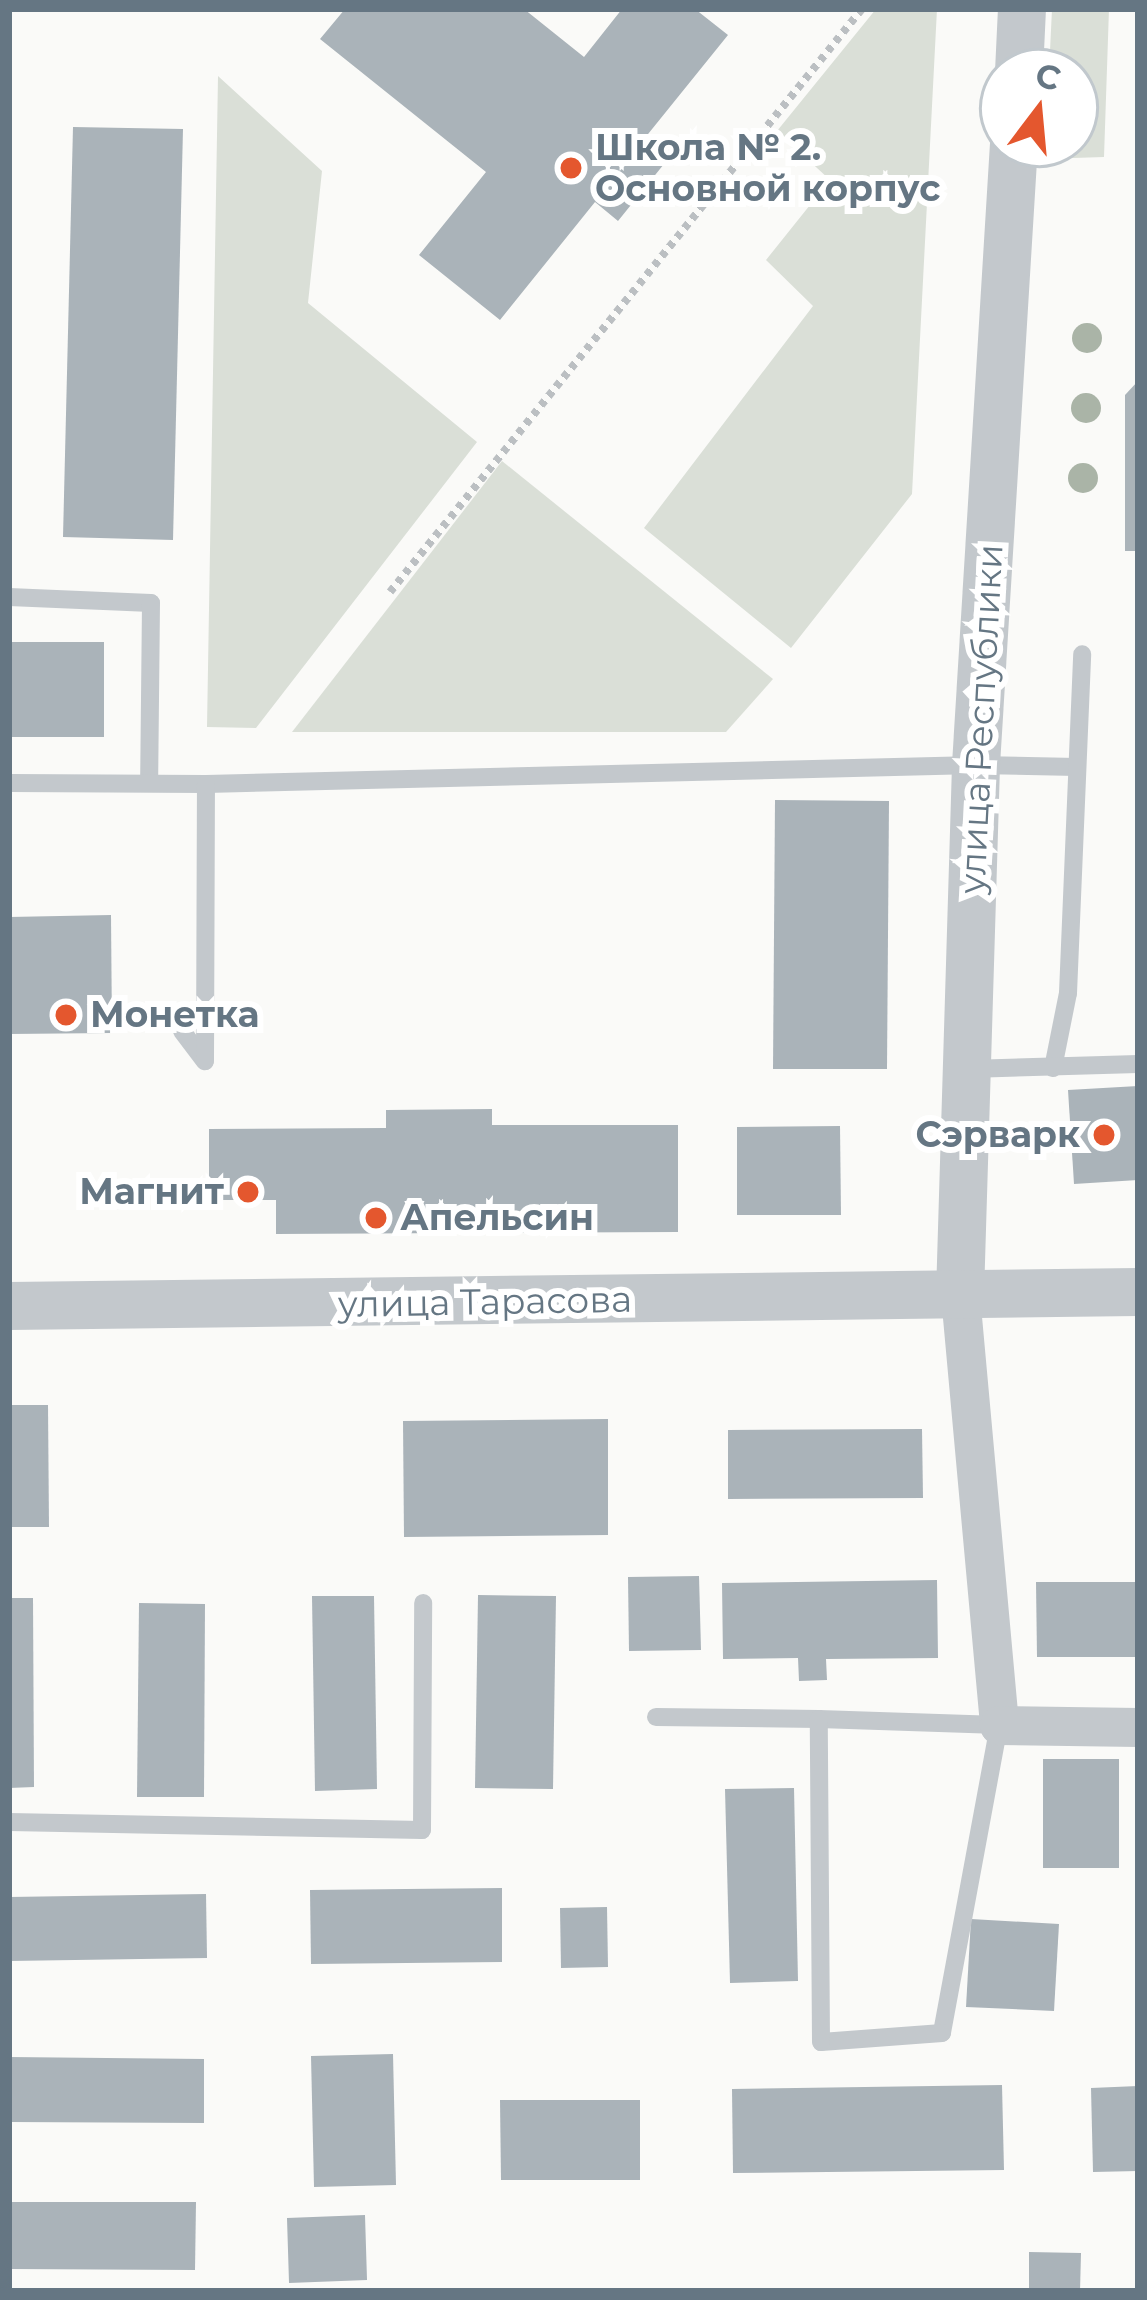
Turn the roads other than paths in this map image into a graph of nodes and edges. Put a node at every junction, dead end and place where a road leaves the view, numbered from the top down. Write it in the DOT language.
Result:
graph roads {
  1 [pos="1022,9"];
  2 [pos="1020,48"];
  3 [pos="1013,168"];
  4 [pos="9,597"];
  5 [pos="1082,654"];
  6 [pos="976,764"];
  7 [pos="1077,767"];
  8 [pos="149,780"];
  9 [pos="9,782"];
  10 [pos="206,784"];
  11 [pos="182,1031"];
  12 [pos="1138,1064"];
  13 [pos="1053,1068"];
  14 [pos="964,1069"];
  15 [pos="1138,1292"];
  16 [pos="960,1295"];
  17 [pos="9,1306"];
  18 [pos="423,1604"];
  19 [pos="656,1717"];
  20 [pos="819,1719"];
  21 [pos="999,1725"];
  22 [pos="1138,1727"];
  23 [pos="9,1822"];
  1 -- 2 [label="street"];
  3 -- 6 [label="street, улица Республики"];
  4 -- 8 [label="lane"];
  5 -- 7 [label="lane"];
  6 -- 7 [label="lane"];
  6 -- 10 [label="lane"];
  6 -- 14 [label="street, улица Республики"];
  7 -- 13 [label="lane"];
  8 -- 9 [label="lane"];
  8 -- 10 [label="lane"];
  10 -- 11 [label="lane"];
  12 -- 13 [label="lane"];
  13 -- 14 [label="lane"];
  14 -- 16 [label="street, улица Республики"];
  15 -- 16 [label="street, улица Тарасова"];
  16 -- 17 [label="street, улица Тарасова"];
  16 -- 21 [label="street"];
  18 -- 23 [label="lane"];
  19 -- 20 [label="lane"];
  20 -- 21 [label="lane"];
  20 -- 21 [label="lane"];
  21 -- 22 [label="street"];
}
